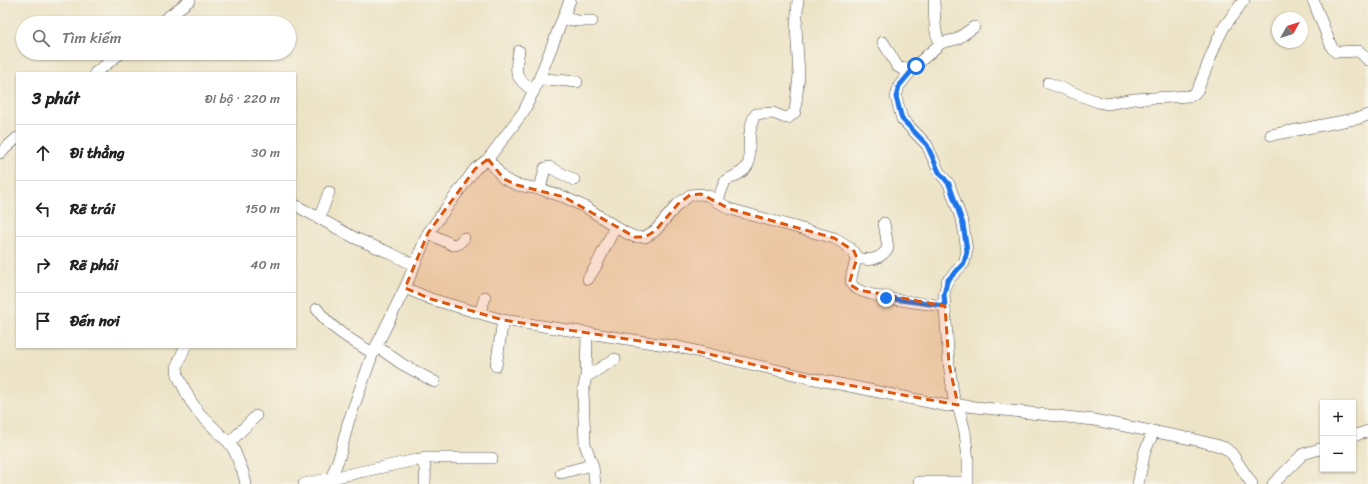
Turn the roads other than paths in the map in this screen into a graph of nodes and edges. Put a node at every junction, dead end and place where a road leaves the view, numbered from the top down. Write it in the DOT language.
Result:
graph roads {
  1 [pos="190,0"];
  2 [pos="570,0"];
  3 [pos="798,0"];
  4 [pos="934,0"];
  5 [pos="1244,0"];
  6 [pos="1313,0"];
  7 [pos="175,12"];
  8 [pos="170,16"];
  9 [pos="177,16"];
  10 [pos="563,18"];
  11 [pos="592,21"];
  12 [pos="974,27"];
  13 [pos="883,42"];
  14 [pos="941,43"];
  15 [pos="519,51"];
  16 [pos="112,60"];
  17 [pos="1368,60"];
  18 [pos="916,66"];
  19 [pos="96,72"];
  20 [pos="540,79"];
  21 [pos="577,82"];
  22 [pos="1048,83"];
  23 [pos="534,91"];
  24 [pos="1368,115"];
  25 [pos="1271,135"];
  26 [pos="16,139"];
  27 [pos="0,153"];
  28 [pos="488,159"];
  29 [pos="574,180"];
  30 [pos="540,189"];
  31 [pos="329,192"];
  32 [pos="717,202"];
  33 [pos="296,206"];
  34 [pos="319,219"];
  35 [pos="884,223"];
  36 [pos="615,226"];
  37 [pos="428,233"];
  38 [pos="464,238"];
  39 [pos="857,258"];
  40 [pos="414,265"];
  41 [pos="588,279"];
  42 [pos="405,288"];
  43 [pos="486,297"];
  44 [pos="945,306"];
  45 [pos="317,309"];
  46 [pos="480,313"];
  47 [pos="503,320"];
  48 [pos="588,333"];
  49 [pos="185,348"];
  50 [pos="374,349"];
  51 [pos="615,359"];
  52 [pos="496,366"];
  53 [pos="586,377"];
  54 [pos="435,382"];
  55 [pos="958,405"];
  56 [pos="256,416"];
  57 [pos="1154,431"];
  58 [pos="1368,431"];
  59 [pos="1356,435"];
  60 [pos="229,443"];
  61 [pos="1320,449"];
  62 [pos="492,458"];
  63 [pos="421,460"];
  64 [pos="591,462"];
  65 [pos="561,473"];
  66 [pos="330,481"];
  67 [pos="919,482"];
  68 [pos="968,483"];
  69 [pos="246,484"];
  70 [pos="304,484"];
  71 [pos="426,484"];
  72 [pos="595,484"];
  73 [pos="1138,484"];
  74 [pos="1252,484"];
  75 [pos="1273,484"];
  1 -- 7 [label="street"];
  2 -- 10 [label="street"];
  3 -- 32 [label="street"];
  4 -- 14 [label="street"];
  5 -- 22 [label="street"];
  6 -- 17 [label="street"];
  7 -- 8 [label="street"];
  7 -- 9 [label="street"];
  10 -- 11 [label="street"];
  10 -- 20 [label="street"];
  12 -- 14 [label="street"];
  13 -- 18 [label="street"];
  14 -- 18 [label="street"];
  15 -- 23 [label="street"];
  16 -- 19 [label="street"];
  18 -- 44 [label="street"];
  20 -- 21 [label="street"];
  20 -- 23 [label="street"];
  23 -- 28 [label="street"];
  24 -- 25 [label="street"];
  26 -- 27 [label="street"];
  28 -- 30 [label="street"];
  28 -- 37 [label="street"];
  29 -- 30 [label="street"];
  30 -- 36 [label="street"];
  31 -- 34 [label="street"];
  32 -- 36 [label="street"];
  32 -- 39 [label="street"];
  33 -- 34 [label="street"];
  34 -- 40 [label="street"];
  35 -- 39 [label="street"];
  36 -- 41 [label="street"];
  37 -- 38 [label="street"];
  37 -- 40 [label="street"];
  39 -- 44 [label="street"];
  40 -- 42 [label="street"];
  42 -- 46 [label="street"];
  42 -- 50 [label="street"];
  43 -- 46 [label="street"];
  44 -- 55 [label="street"];
  45 -- 50 [label="street"];
  46 -- 47 [label="street"];
  47 -- 48 [label="street"];
  47 -- 52 [label="street"];
  48 -- 53 [label="street"];
  48 -- 55 [label="street"];
  49 -- 60 [label="street"];
  50 -- 54 [label="street"];
  50 -- 66 [label="street"];
  51 -- 53 [label="street"];
  53 -- 64 [label="street"];
  55 -- 57 [label="street"];
  55 -- 68 [label="street"];
  56 -- 60 [label="street"];
  57 -- 73 [label="street"];
  57 -- 74 [label="street"];
  58 -- 59 [label="street"];
  60 -- 69 [label="street"];
  61 -- 75 [label="street"];
  62 -- 63 [label="street"];
  63 -- 66 [label="street"];
  63 -- 71 [label="street"];
  64 -- 65 [label="street"];
  64 -- 72 [label="street"];
  66 -- 70 [label="street"];
  67 -- 68 [label="street"];
}
